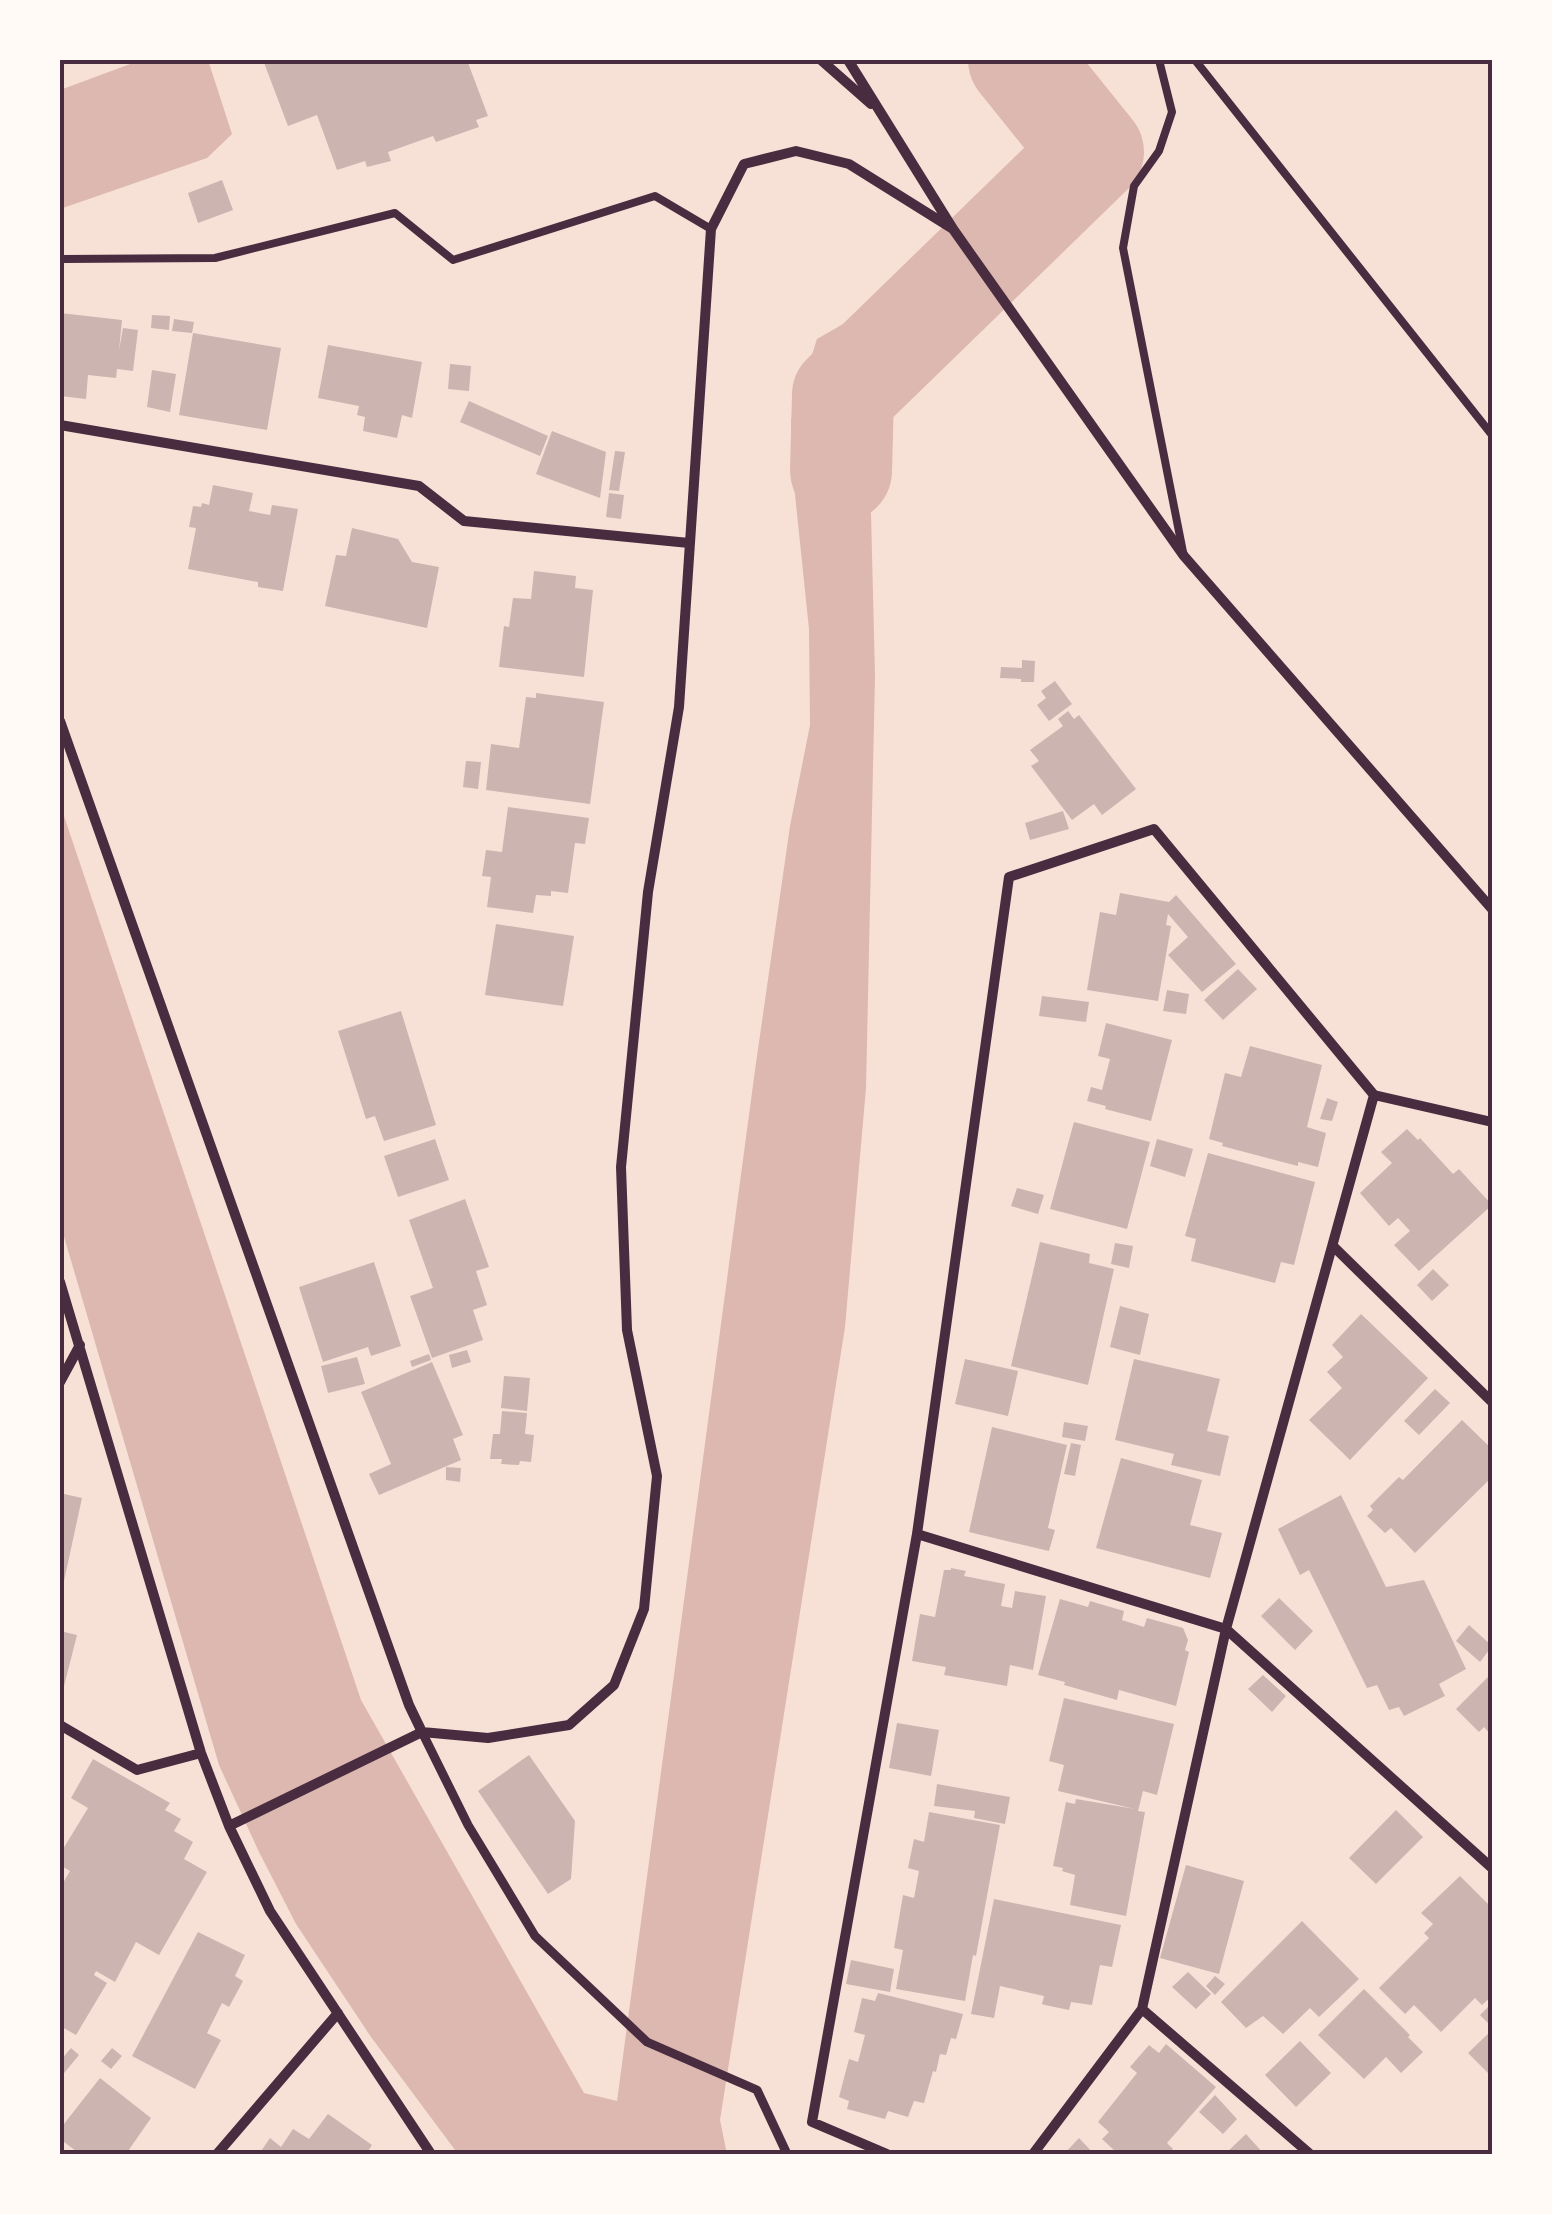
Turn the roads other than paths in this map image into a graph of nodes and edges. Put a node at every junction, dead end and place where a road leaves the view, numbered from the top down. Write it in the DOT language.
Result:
graph roads {
  1 [pos="822,60"];
  2 [pos="848,60"];
  3 [pos="1159,60"];
  4 [pos="1196,60"];
  5 [pos="883,115"];
  6 [pos="711,229"];
  7 [pos="953,229"];
  8 [pos="63,259"];
  9 [pos="60,425"];
  10 [pos="1492,436"];
  11 [pos="690,543"];
  12 [pos="1184,556"];
  13 [pos="60,720"];
  14 [pos="1492,909"];
  15 [pos="1374,1095"];
  16 [pos="1492,1122"];
  17 [pos="1334,1246"];
  18 [pos="60,1282"];
  19 [pos="80,1344"];
  20 [pos="60,1382"];
  21 [pos="1492,1402"];
  22 [pos="917,1534"];
  23 [pos="1226,1630"];
  24 [pos="60,1725"];
  25 [pos="422,1732"];
  26 [pos="201,1753"];
  27 [pos="229,1826"];
  28 [pos="1492,1868"];
  29 [pos="1142,2009"];
  30 [pos="338,2013"];
  31 [pos="217,2154"];
  32 [pos="431,2154"];
  33 [pos="786,2154"];
  34 [pos="887,2154"];
  35 [pos="1033,2154"];
  36 [pos="1310,2154"];
  1 -- 5 [label="street"];
  2 -- 5 [label="street"];
  3 -- 12 [label="lane"];
  4 -- 10 [label="lane"];
  5 -- 7 [label="street"];
  6 -- 7 [label="street"];
  6 -- 8 [label="lane"];
  6 -- 11 [label="street"];
  7 -- 12 [label="street"];
  9 -- 11 [label="street"];
  11 -- 25 [label="street"];
  12 -- 14 [label="street"];
  13 -- 25 [label="street"];
  15 -- 16 [label="street"];
  15 -- 17 [label="street"];
  15 -- 22 [label="street"];
  17 -- 21 [label="street"];
  17 -- 23 [label="street"];
  18 -- 19 [label="street"];
  19 -- 20 [label="street"];
  19 -- 26 [label="street"];
  22 -- 23 [label="street"];
  22 -- 34 [label="street"];
  23 -- 28 [label="street"];
  23 -- 29 [label="street"];
  24 -- 26 [label="street"];
  25 -- 27 [label="street"];
  25 -- 33 [label="street"];
  26 -- 27 [label="street"];
  27 -- 30 [label="street"];
  29 -- 35 [label="street"];
  29 -- 36 [label="street"];
  30 -- 31 [label="street"];
  30 -- 32 [label="street"];
}
